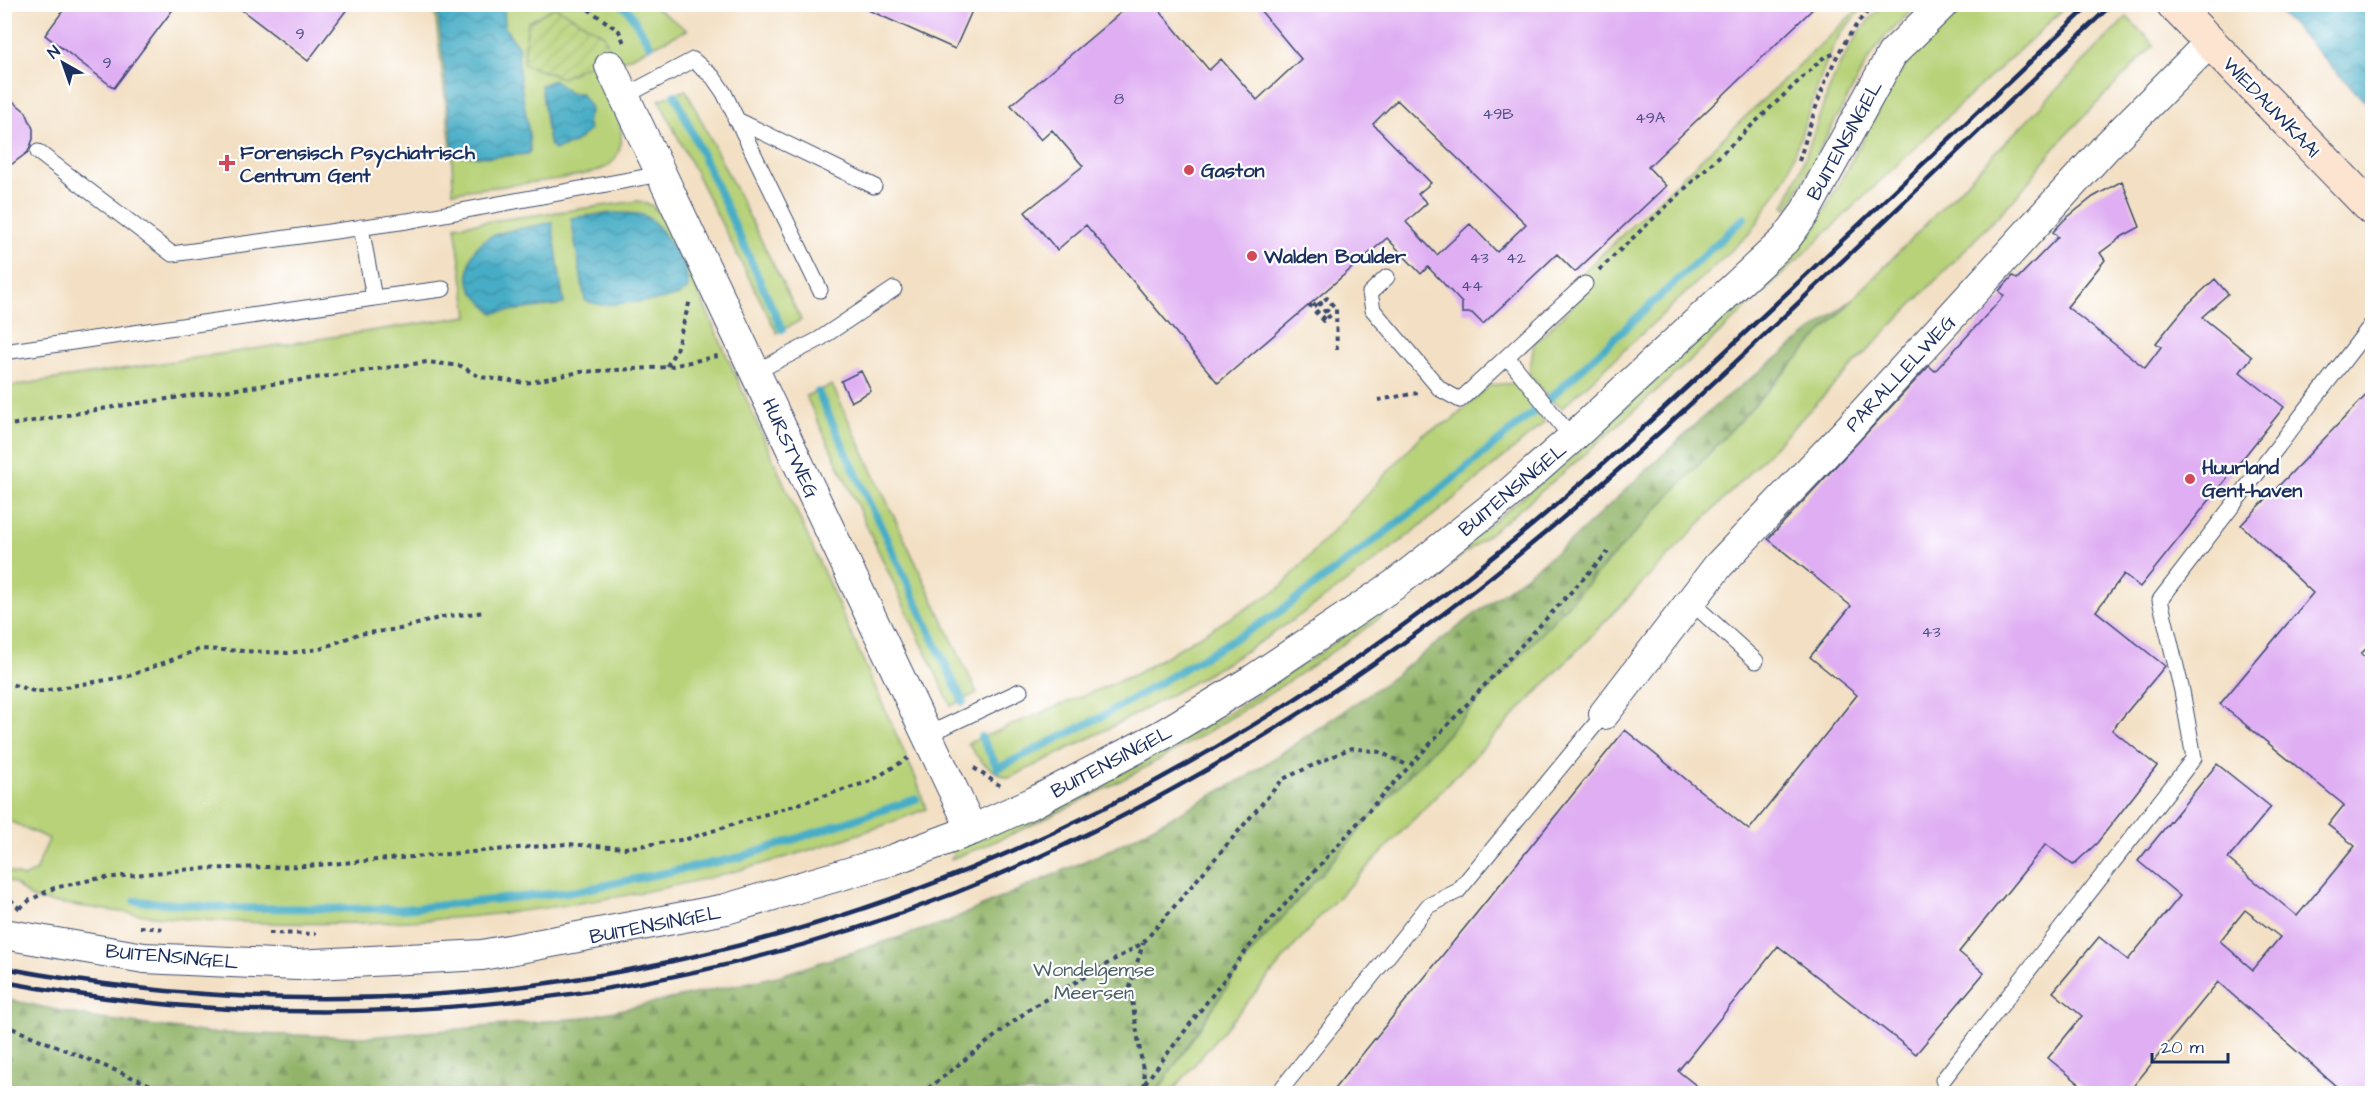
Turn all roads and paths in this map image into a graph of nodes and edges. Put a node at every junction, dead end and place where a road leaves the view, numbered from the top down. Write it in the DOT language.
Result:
graph roads {
  1 [pos="1875,4"];
  2 [pos="1943,4"];
  3 [pos="2173,4"];
  4 [pos="2209,43"];
  5 [pos="1837,52"];
  6 [pos="610,66"];
  7 [pos="623,96"];
  8 [pos="735,120"];
  9 [pos="38,152"];
  10 [pos="1798,166"];
  11 [pos="661,174"];
  12 [pos="874,186"];
  13 [pos="2373,209"];
  14 [pos="361,227"];
  15 [pos="1387,277"];
  16 [pos="711,280"];
  17 [pos="1585,284"];
  18 [pos="443,289"];
  19 [pos="894,289"];
  20 [pos="820,290"];
  21 [pos="374,298"];
  22 [pos="1309,304"];
  23 [pos="2373,324"];
  24 [pos="4,352"];
  25 [pos="1337,352"];
  26 [pos="1508,358"];
  27 [pos="750,362"];
  28 [pos="667,367"];
  29 [pos="1439,387"];
  30 [pos="1378,400"];
  31 [pos="4,426"];
  32 [pos="1572,438"];
  33 [pos="1608,552"];
  34 [pos="1692,603"];
  35 [pos="485,612"];
  36 [pos="1756,661"];
  37 [pos="4,682"];
  38 [pos="1020,691"];
  39 [pos="1604,714"];
  40 [pos="931,742"];
  41 [pos="1410,766"];
  42 [pos="1005,790"];
  43 [pos="960,804"];
  44 [pos="4,893"];
  45 [pos="20,908"];
  46 [pos="31,911"];
  47 [pos="129,926"];
  48 [pos="173,929"];
  49 [pos="264,933"];
  50 [pos="4,934"];
  51 [pos="323,934"];
  52 [pos="1143,943"];
  53 [pos="4,1025"];
  54 [pos="1943,1080"];
  55 [pos="1145,1083"];
  56 [pos="173,1094"];
  57 [pos="921,1094"];
  58 [pos="1140,1094"];
  59 [pos="1282,1094"];
  1 -- 5 [label="path"];
  2 -- 32 [label="street, BUITENSINGEL"];
  3 -- 4 [label="main road, WIEDAUWKAAI"];
  4 -- 13 [label="main road, WIEDAUWKAAI"];
  4 -- 34 [label="street, PARALLELWEG"];
  5 -- 10 [label="path"];
  5 -- 17 [label="path"];
  6 -- 7 [label="street, HURSTWEG"];
  7 -- 8 [label="lane"];
  7 -- 11 [label="street, HURSTWEG"];
  8 -- 12 [label="lane"];
  8 -- 20 [label="lane"];
  9 -- 14 [label="lane"];
  11 -- 14 [label="lane"];
  11 -- 16 [label="street, HURSTWEG"];
  14 -- 21 [label="lane"];
  15 -- 29 [label="lane"];
  16 -- 27 [label="street, HURSTWEG"];
  16 -- 28 [label="path"];
  17 -- 26 [label="lane"];
  18 -- 21 [label="lane"];
  19 -- 27 [label="lane"];
  21 -- 24 [label="lane"];
  22 -- 25 [label="path"];
  23 -- 54 [label="lane"];
  26 -- 29 [label="lane"];
  26 -- 32 [label="lane"];
  27 -- 28 [label="path"];
  27 -- 40 [label="street, HURSTWEG"];
  28 -- 31 [label="path"];
  29 -- 30 [label="path"];
  32 -- 43 [label="street, BUITENSINGEL"];
  33 -- 41 [label="path"];
  34 -- 36 [label="lane"];
  34 -- 39 [label="street, PARALLELWEG"];
  35 -- 37 [label="path"];
  38 -- 40 [label="lane"];
  39 -- 59 [label="lane"];
  40 -- 43 [label="street, HURSTWEG"];
  40 -- 45 [label="path"];
  41 -- 52 [label="path"];
  41 -- 55 [label="path"];
  42 -- 43 [label="path"];
  43 -- 50 [label="street, BUITENSINGEL"];
  44 -- 45 [label="path"];
  45 -- 46 [label="path"];
  47 -- 48 [label="path"];
  49 -- 51 [label="path"];
  52 -- 55 [label="path"];
  52 -- 57 [label="path"];
  53 -- 56 [label="path"];
  55 -- 58 [label="path"];
}
